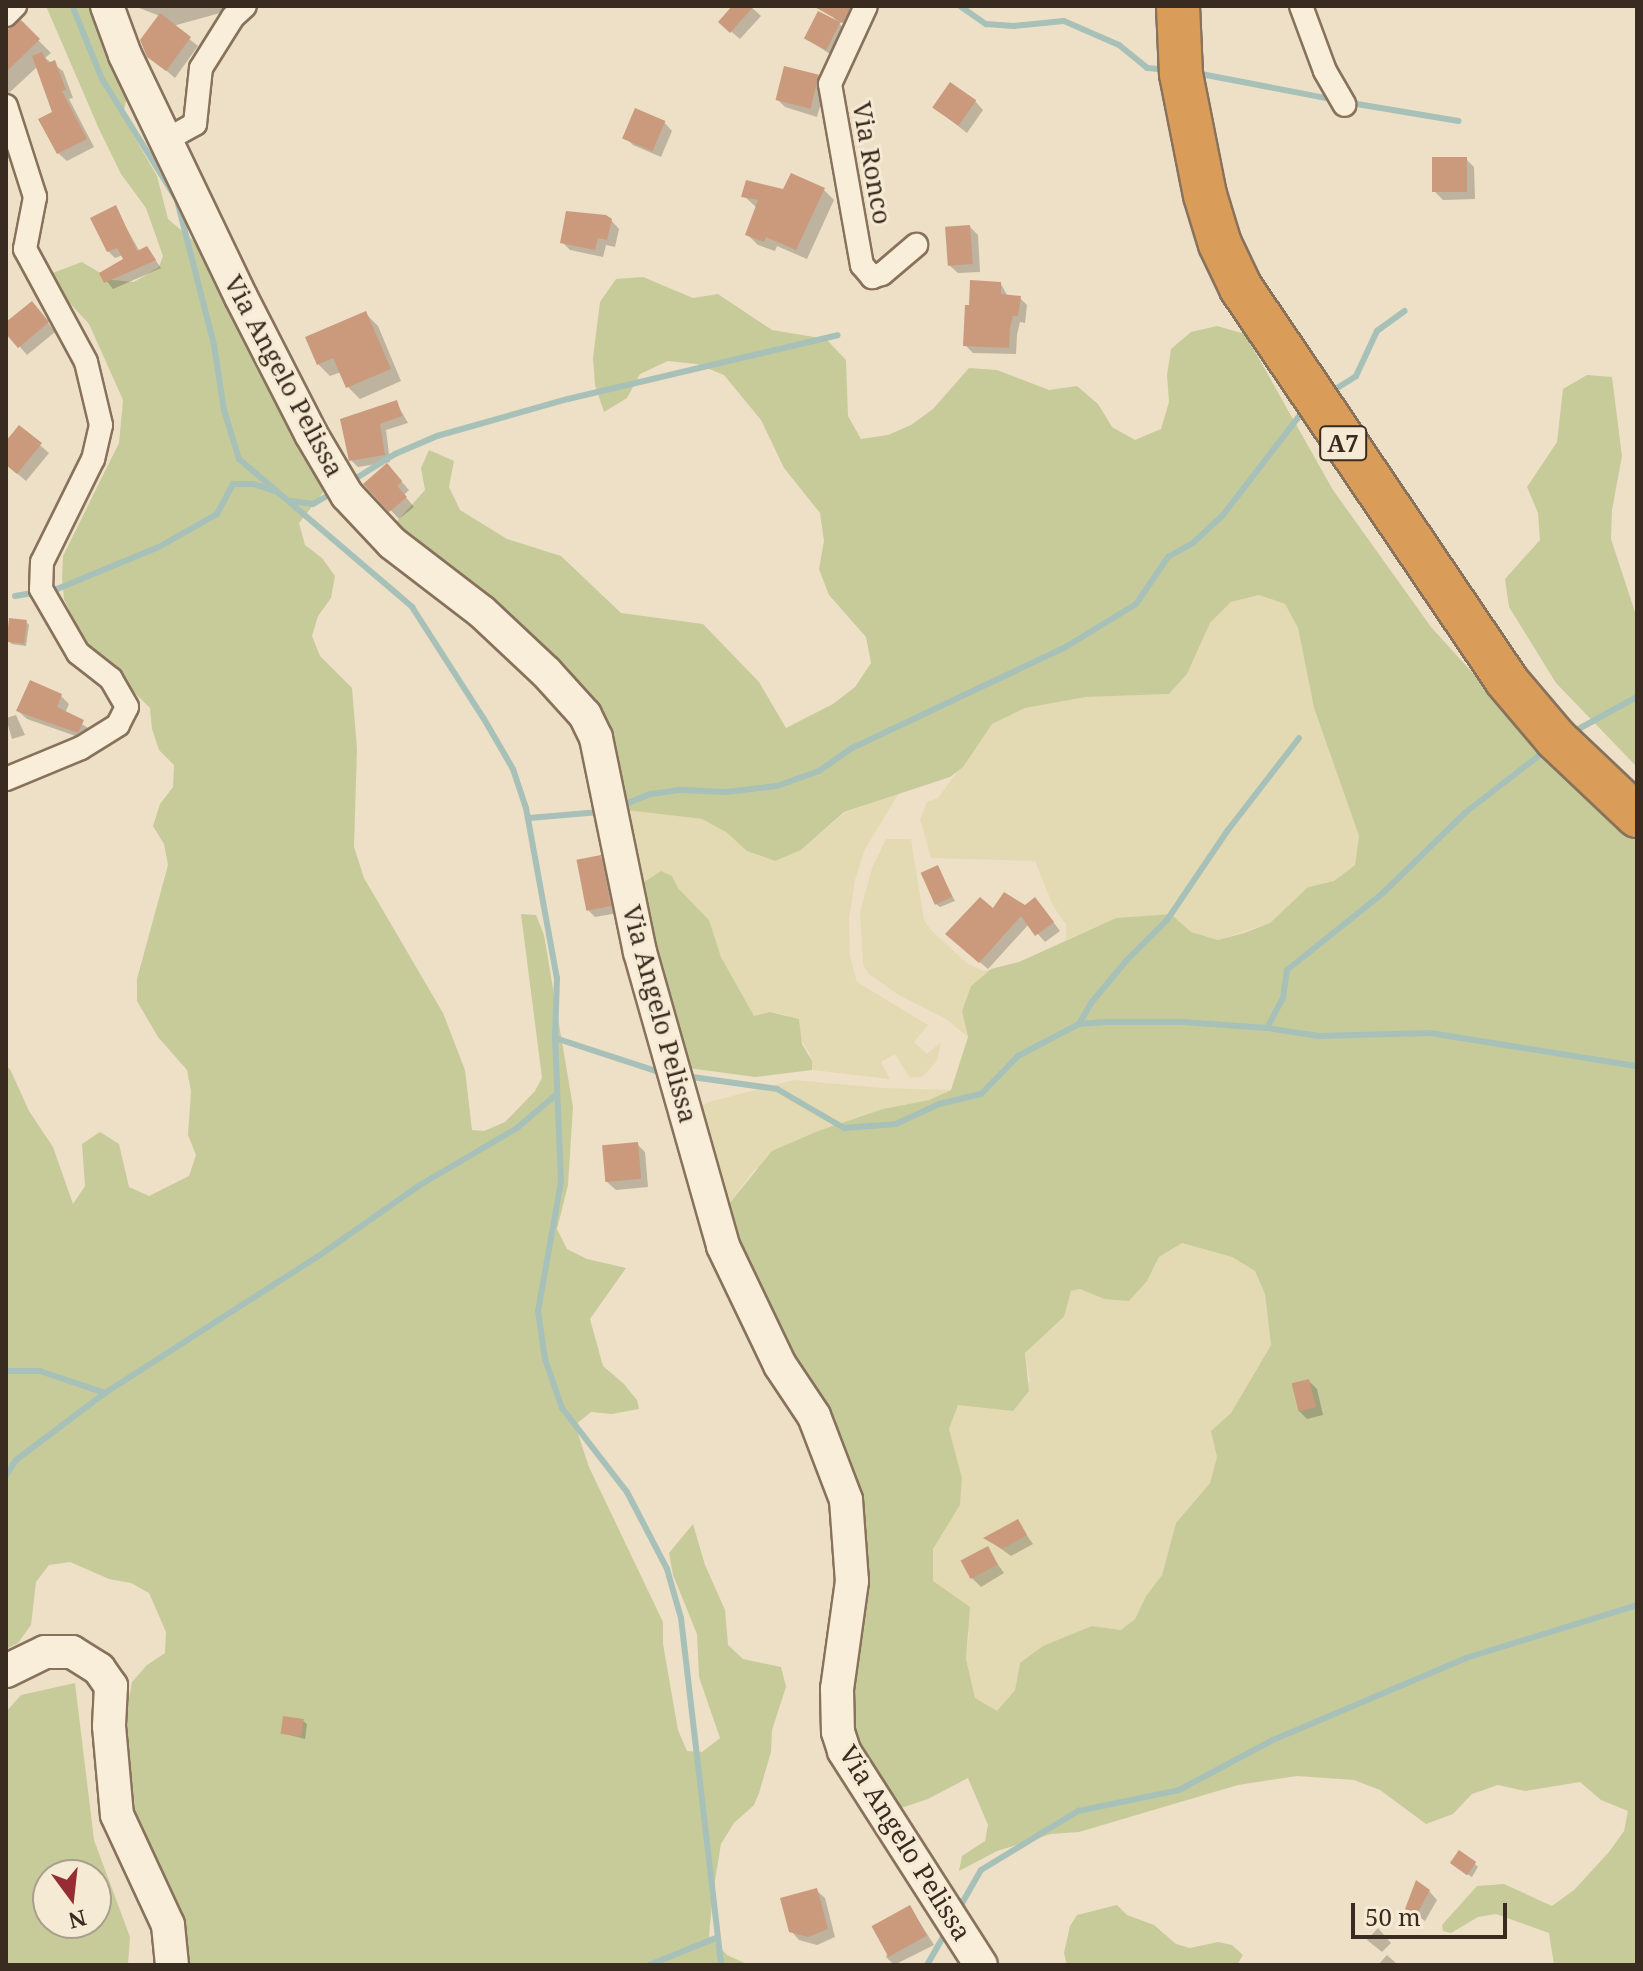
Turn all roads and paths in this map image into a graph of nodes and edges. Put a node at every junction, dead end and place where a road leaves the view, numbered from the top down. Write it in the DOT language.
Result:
graph roads {
  1 [pos="15,6"];
  2 [pos="107,6"];
  3 [pos="245,6"];
  4 [pos="866,6"];
  5 [pos="1178,6"];
  6 [pos="1301,6"];
  7 [pos="6,15"];
  8 [pos="1345,105"];
  9 [pos="6,106"];
  10 [pos="168,139"];
  11 [pos="916,245"];
  12 [pos="6,779"];
  13 [pos="1637,816"];
  14 [pos="6,1671"];
  15 [pos="172,1965"];
  16 [pos="981,1965"];
  1 -- 7 [label="street"];
  2 -- 10 [label="street, Via Angelo Pelissa"];
  3 -- 10 [label="street"];
  4 -- 11 [label="street, Via Ronco"];
  5 -- 13 [label="highway, A7"];
  6 -- 8 [label="street"];
  9 -- 12 [label="street"];
  10 -- 16 [label="street, Via Angelo Pelissa"];
  14 -- 15 [label="street"];
}
